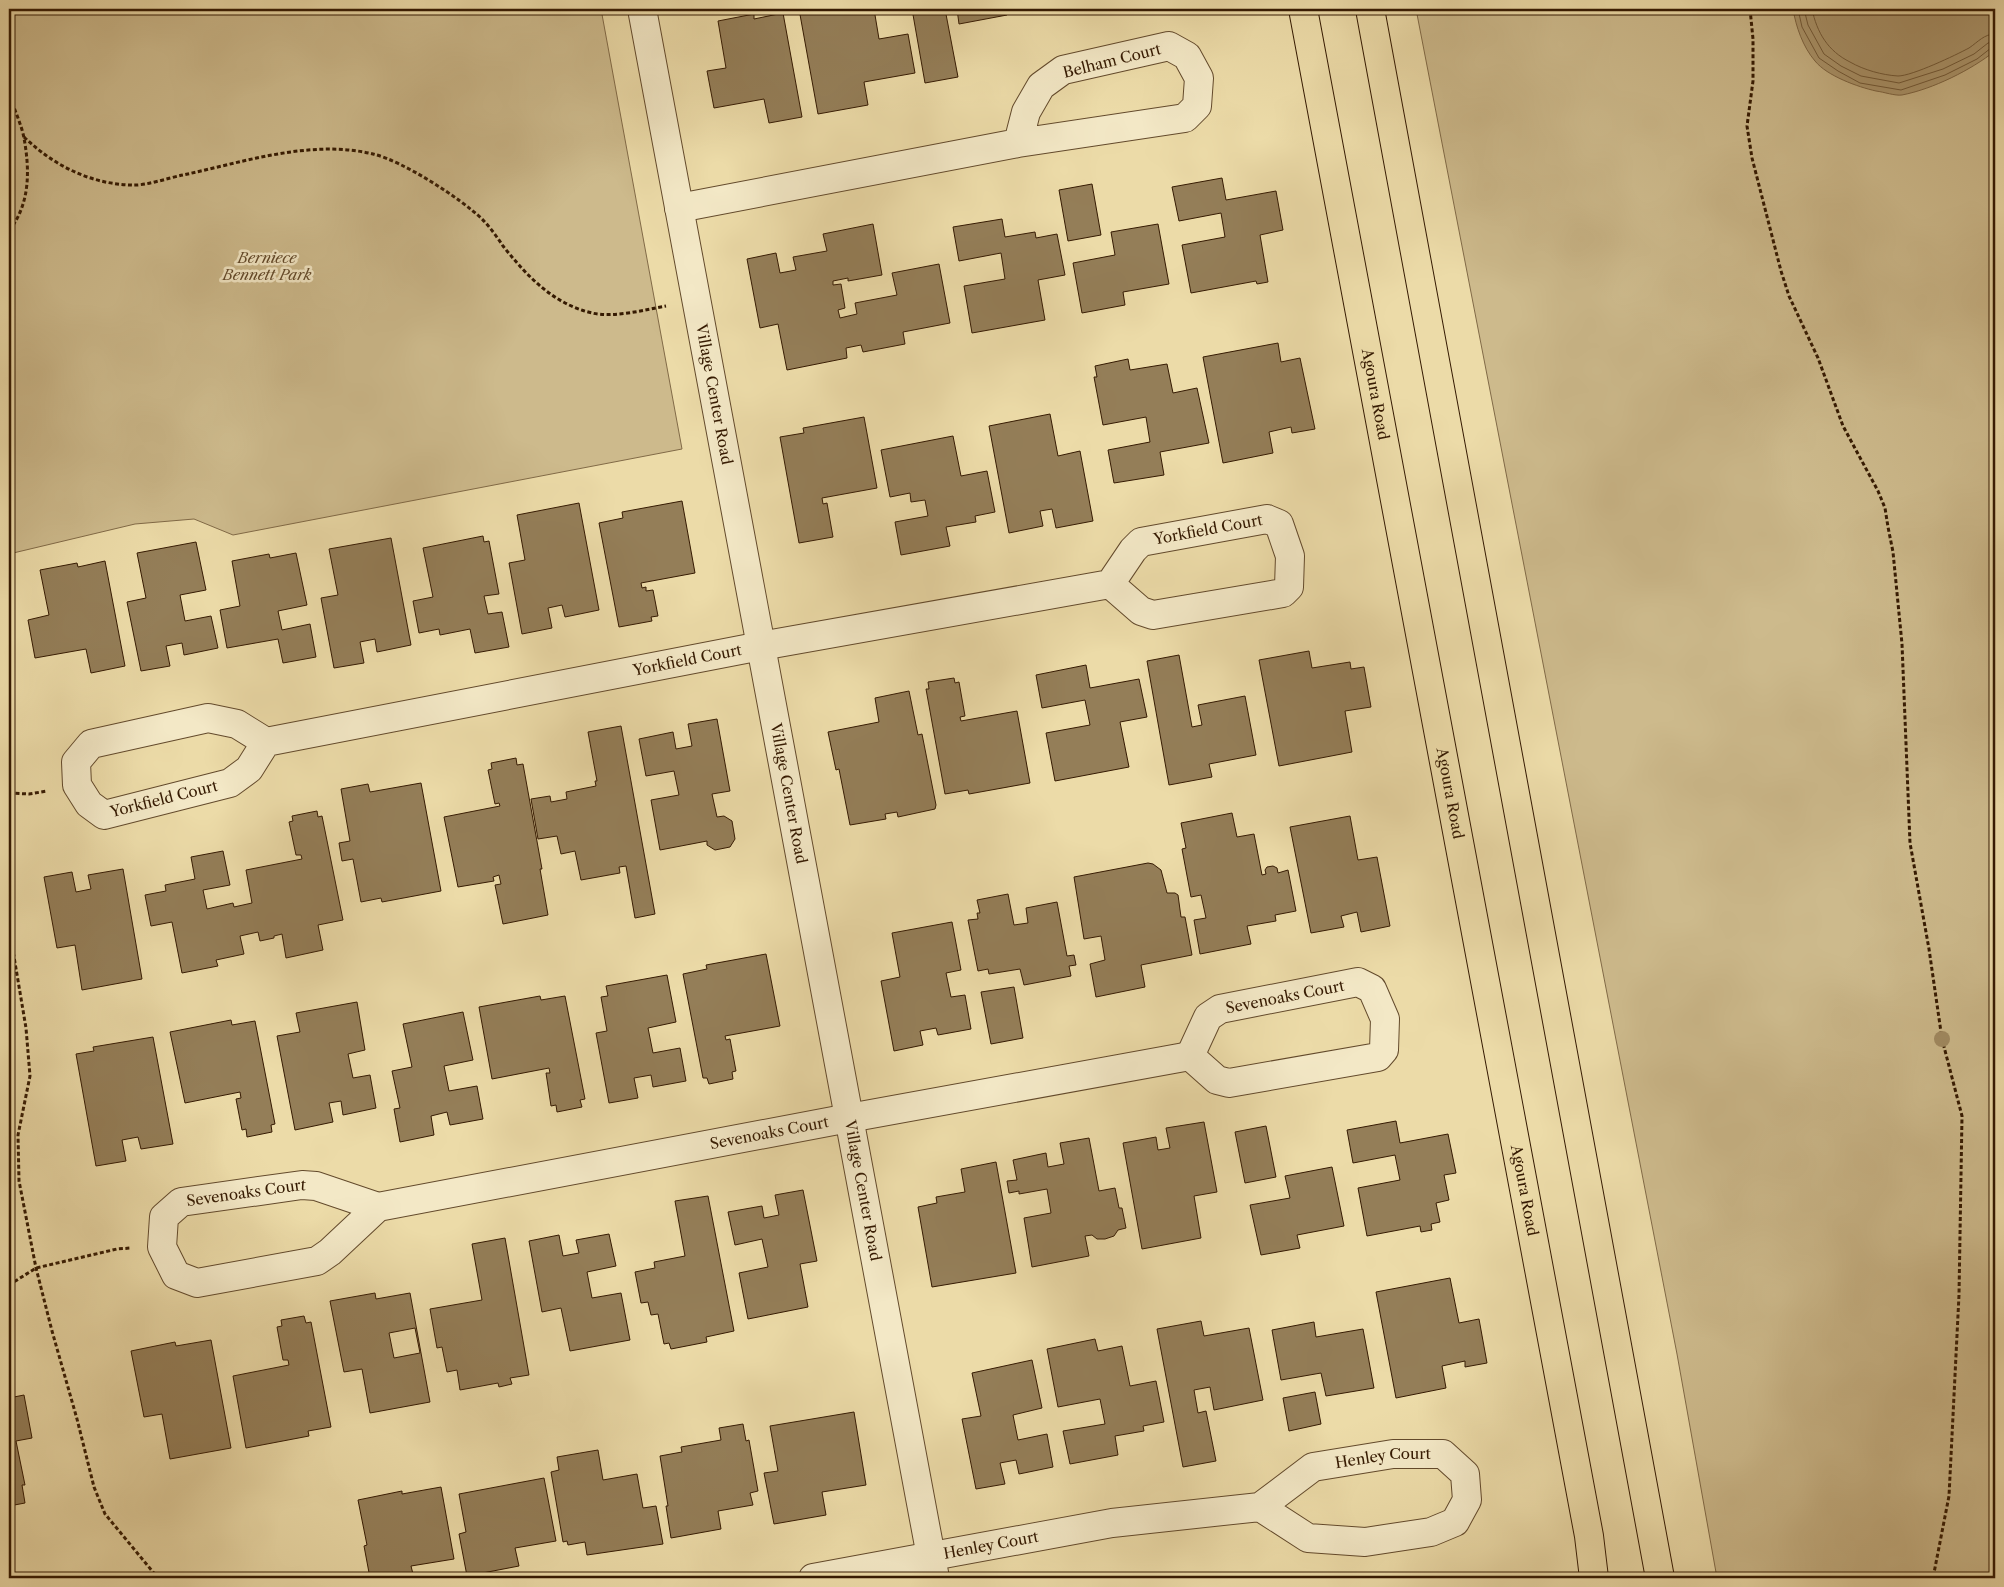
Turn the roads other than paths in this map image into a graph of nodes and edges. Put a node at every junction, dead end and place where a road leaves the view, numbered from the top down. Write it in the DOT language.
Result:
graph roads {
  1 [pos="642,9"];
  2 [pos="1303,9"];
  3 [pos="1370,9"];
  4 [pos="1018,143"];
  5 [pos="678,208"];
  6 [pos="1110,584"];
  7 [pos="761,646"];
  8 [pos="266,742"];
  9 [pos="1190,1056"];
  10 [pos="849,1118"];
  11 [pos="378,1207"];
  12 [pos="1260,1507"];
  13 [pos="933,1567"];
  14 [pos="813,1578"];
  15 [pos="1594,1578"];
  16 [pos="1660,1578"];
  1 -- 5 [label="street, Village Center Road"];
  2 -- 15 [label="main road, Agoura Road"];
  3 -- 16 [label="main road"];
  4 -- 4 [label="street, Belham Court"];
  4 -- 5 [label="street, Belham Court"];
  5 -- 7 [label="street, Village Center Road"];
  6 -- 6 [label="street, Yorkfield Court"];
  6 -- 7 [label="street, Yorkfield Court"];
  7 -- 8 [label="street, Yorkfield Court"];
  7 -- 10 [label="street, Village Center Road"];
  8 -- 8 [label="street, Yorkfield Court"];
  9 -- 9 [label="street, Sevenoaks Court"];
  9 -- 10 [label="street, Sevenoaks Court"];
  10 -- 11 [label="street, Sevenoaks Court"];
  10 -- 13 [label="street, Village Center Road"];
  11 -- 11 [label="street, Sevenoaks Court"];
  12 -- 12 [label="street, Henley Court"];
  12 -- 13 [label="street, Henley Court"];
  13 -- 14 [label="street, Henley Court"];
}
